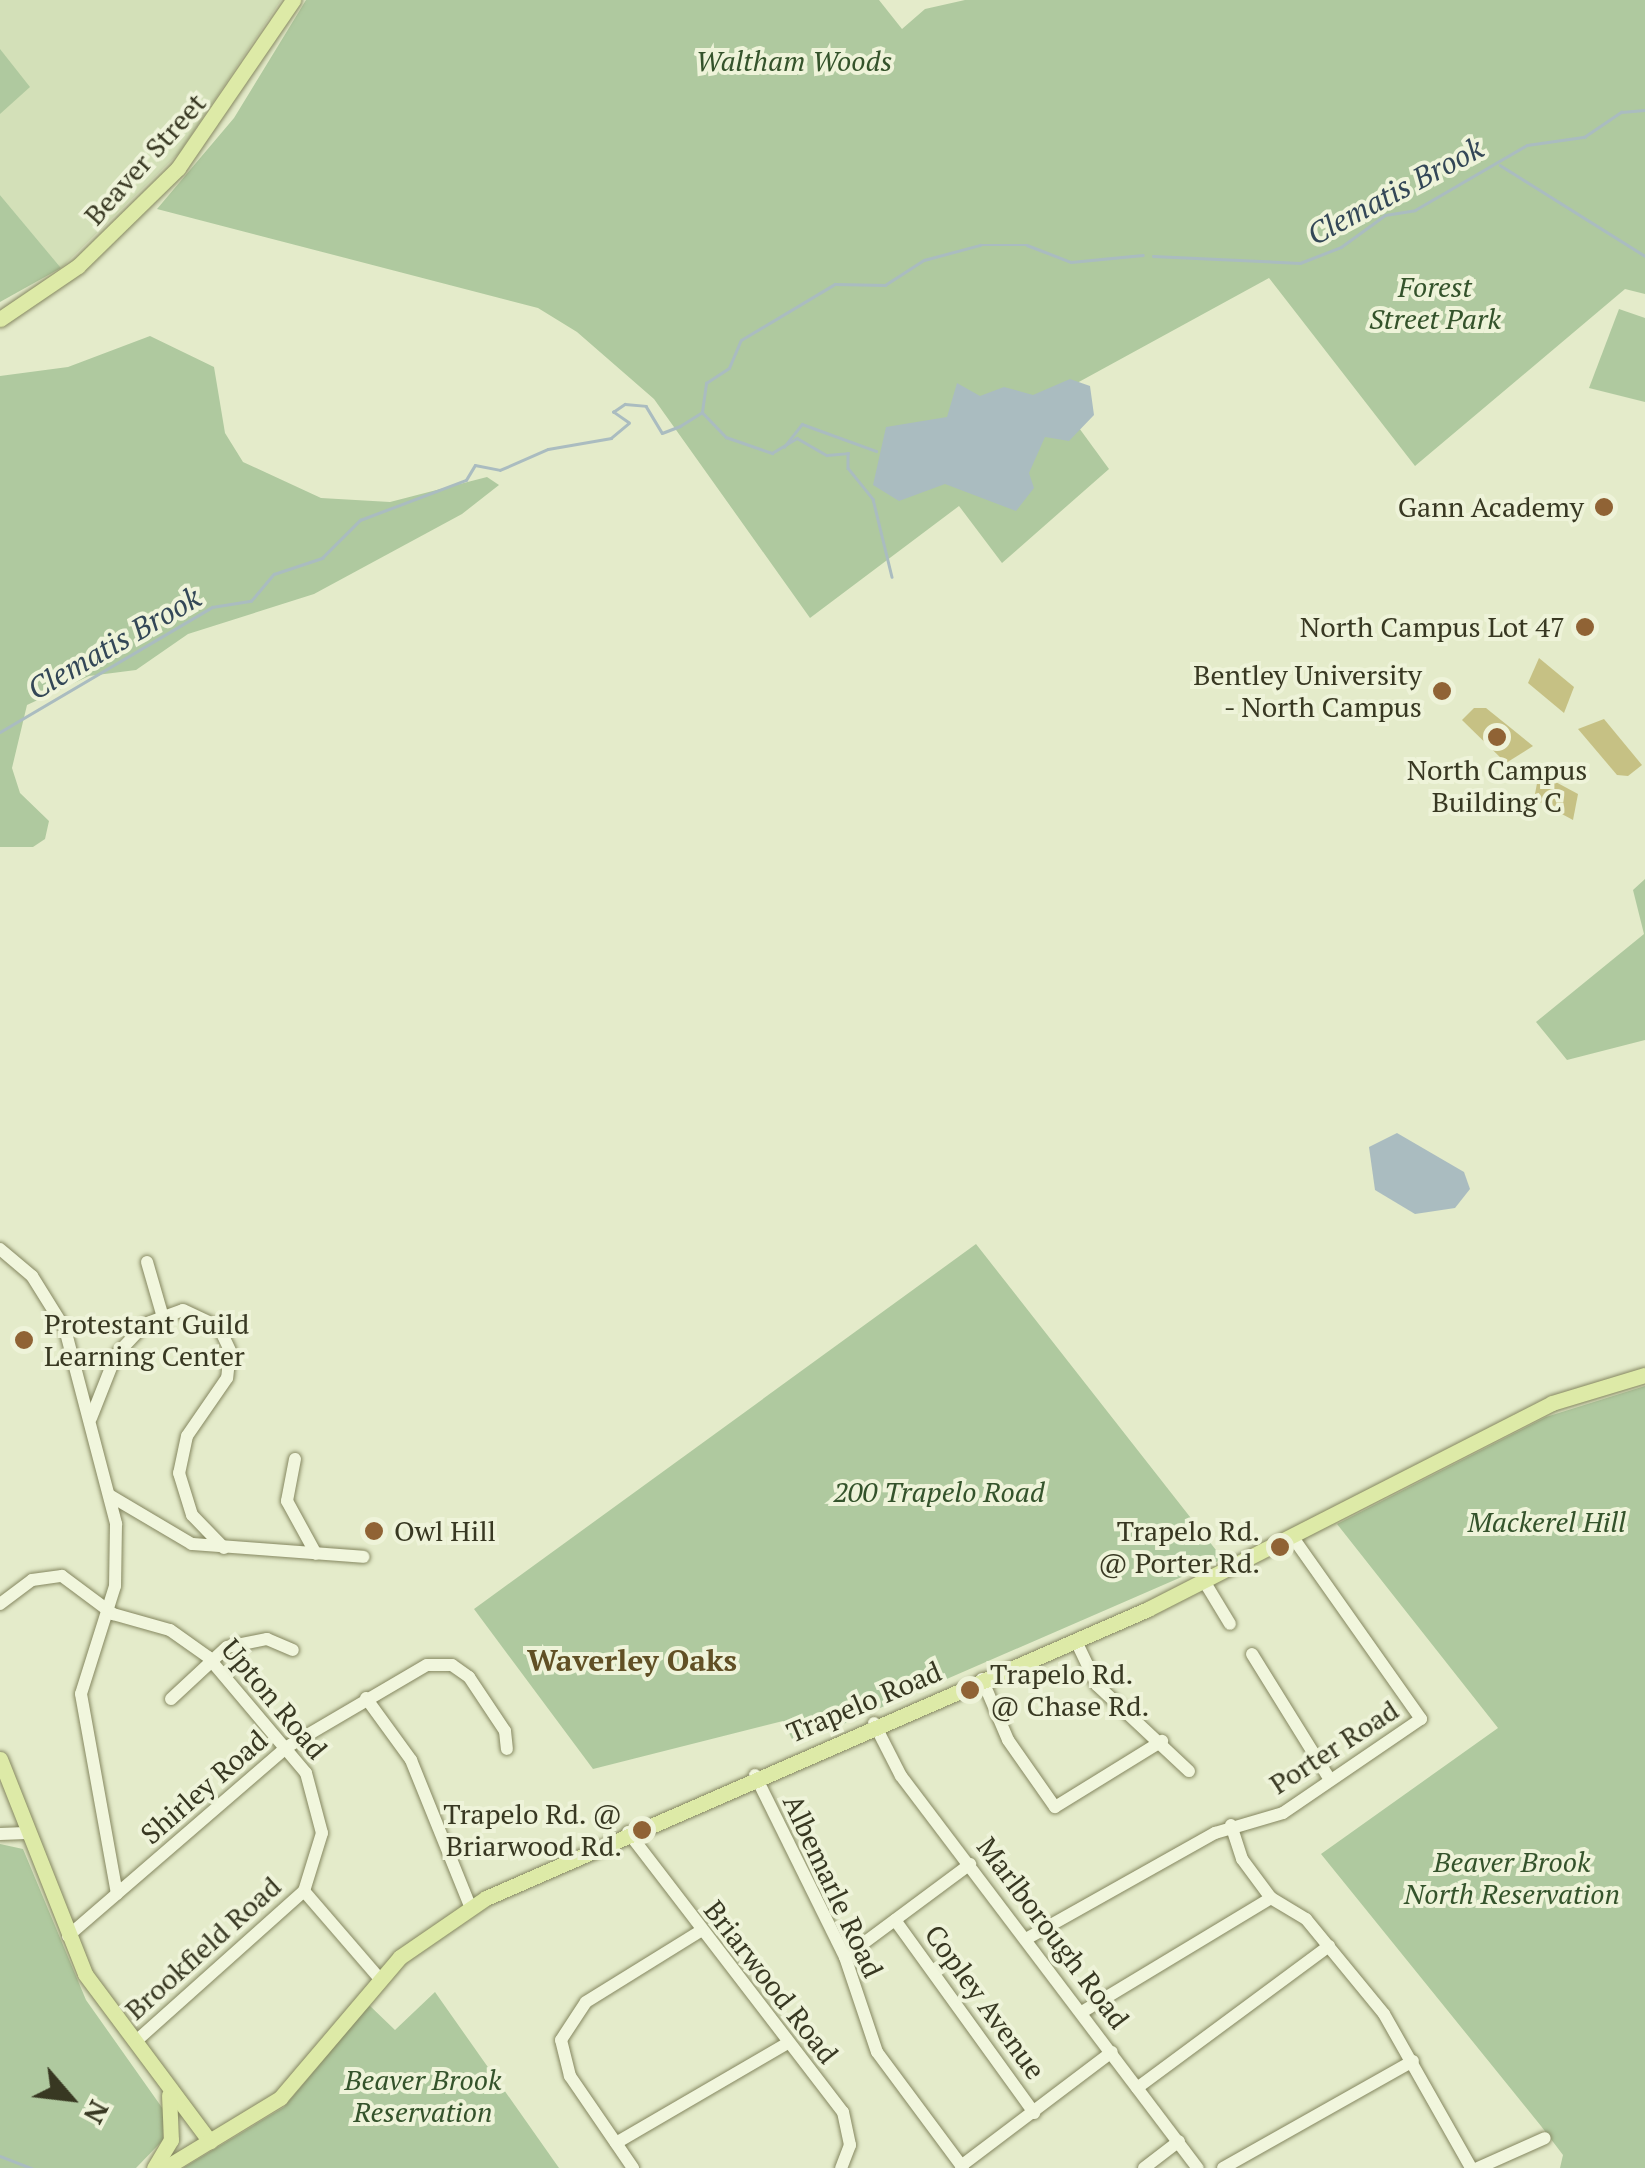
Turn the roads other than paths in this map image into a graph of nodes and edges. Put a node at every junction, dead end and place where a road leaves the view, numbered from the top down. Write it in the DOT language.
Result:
graph roads {
  1 [pos="293,0"];
  2 [pos="0,320"];
  3 [pos="0,1248"];
  4 [pos="146,1262"];
  5 [pos="162,1314"];
  6 [pos="1645,1375"];
  7 [pos="91,1418"];
  8 [pos="295,1459"];
  9 [pos="110,1494"];
  10 [pos="1292,1536"];
  11 [pos="224,1548"];
  12 [pos="316,1554"];
  13 [pos="364,1557"];
  14 [pos="1204,1581"];
  15 [pos="0,1604"];
  16 [pos="107,1610"];
  17 [pos="1230,1624"];
  18 [pos="1076,1640"];
  19 [pos="292,1650"];
  20 [pos="1252,1654"];
  21 [pos="208,1657"];
  22 [pos="982,1679"];
  23 [pos="366,1698"];
  24 [pos="170,1699"];
  25 [pos="874,1724"];
  26 [pos="1162,1741"];
  27 [pos="287,1747"];
  28 [pos="506,1749"];
  29 [pos="0,1758"];
  30 [pos="1189,1771"];
  31 [pos="755,1774"];
  32 [pos="1330,1780"];
  33 [pos="1231,1825"];
  34 [pos="628,1832"];
  35 [pos="26,1833"];
  36 [pos="0,1834"];
  37 [pos="970,1864"];
  38 [pos="304,1891"];
  39 [pos="117,1894"];
  40 [pos="1270,1898"];
  41 [pos="470,1906"];
  42 [pos="895,1920"];
  43 [pos="700,1932"];
  44 [pos="68,1936"];
  45 [pos="1026,1939"];
  46 [pos="1329,1946"];
  47 [pos="846,1957"];
  48 [pos="379,1978"];
  49 [pos="1082,2012"];
  50 [pos="135,2042"];
  51 [pos="786,2044"];
  52 [pos="1112,2052"];
  53 [pos="1413,2061"];
  54 [pos="162,2078"];
  55 [pos="1138,2088"];
  56 [pos="1034,2113"];
  57 [pos="1545,2138"];
  58 [pos="1179,2141"];
  59 [pos="210,2142"];
  60 [pos="616,2143"];
  61 [pos="962,2167"];
  62 [pos="154,2168"];
  63 [pos="166,2168"];
  64 [pos="633,2168"];
  65 [pos="841,2168"];
  66 [pos="1144,2168"];
  67 [pos="1198,2168"];
  68 [pos="1223,2168"];
  69 [pos="1475,2168"];
  1 -- 2 [label="main road, Beaver Street"];
  3 -- 7 [label="street"];
  4 -- 5 [label="street"];
  5 -- 7 [label="street"];
  5 -- 11 [label="street"];
  6 -- 10 [label="main road, Trapelo Road"];
  7 -- 9 [label="street"];
  8 -- 12 [label="street"];
  9 -- 11 [label="street"];
  9 -- 16 [label="street"];
  10 -- 14 [label="main road, Trapelo Road"];
  10 -- 32 [label="street, Porter Road"];
  11 -- 12 [label="street"];
  12 -- 13 [label="street"];
  14 -- 17 [label="street"];
  14 -- 18 [label="main road, Trapelo Road"];
  15 -- 16 [label="street, Upton Road"];
  16 -- 21 [label="street, Upton Road"];
  16 -- 39 [label="street"];
  18 -- 22 [label="main road, Trapelo Road"];
  18 -- 26 [label="street"];
  19 -- 21 [label="street"];
  20 -- 32 [label="street"];
  21 -- 24 [label="street"];
  21 -- 27 [label="street, Upton Road"];
  22 -- 25 [label="main road, Trapelo Road"];
  22 -- 26 [label="street"];
  23 -- 27 [label="street, Shirley Road"];
  23 -- 28 [label="street, Shirley Road"];
  23 -- 41 [label="street"];
  25 -- 31 [label="main road, Trapelo Road"];
  25 -- 37 [label="street, Marlborough Road"];
  26 -- 30 [label="street"];
  27 -- 38 [label="street, Upton Road"];
  27 -- 39 [label="street, Shirley Road"];
  29 -- 35 [label="main road"];
  31 -- 34 [label="main road, Trapelo Road"];
  31 -- 47 [label="street, Albemarle Road"];
  32 -- 33 [label="street, Porter Road"];
  33 -- 40 [label="street"];
  33 -- 45 [label="street, Porter Road"];
  34 -- 41 [label="main road, Trapelo Road"];
  34 -- 43 [label="street, Briarwood Road"];
  35 -- 36 [label="street"];
  35 -- 44 [label="main road"];
  37 -- 42 [label="street"];
  37 -- 45 [label="street, Marlborough Road"];
  38 -- 48 [label="street"];
  38 -- 50 [label="street, Brookfield Road"];
  39 -- 44 [label="street, Shirley Road"];
  40 -- 46 [label="street"];
  40 -- 49 [label="street"];
  41 -- 48 [label="main road, Trapelo Road"];
  42 -- 47 [label="street"];
  42 -- 56 [label="street, Copley Avenue"];
  43 -- 51 [label="street, Briarwood Road"];
  43 -- 60 [label="street"];
  44 -- 50 [label="main road"];
  45 -- 49 [label="street, Marlborough Road"];
  46 -- 53 [label="street"];
  46 -- 55 [label="street"];
  47 -- 61 [label="street, Albemarle Road"];
  48 -- 59 [label="main road, Trapelo Road"];
  49 -- 52 [label="street, Marlborough Road"];
  50 -- 54 [label="main road"];
  51 -- 60 [label="street"];
  51 -- 65 [label="street, Briarwood Road"];
  52 -- 55 [label="street, Marlborough Road"];
  52 -- 56 [label="street"];
  53 -- 68 [label="street"];
  53 -- 69 [label="street"];
  54 -- 59 [label="main road"];
  54 -- 62 [label="main road"];
  55 -- 58 [label="street, Marlborough Road"];
  56 -- 61 [label="street"];
  57 -- 69 [label="street"];
  58 -- 66 [label="street"];
  58 -- 67 [label="street, Marlborough Road"];
  59 -- 63 [label="main road, Trapelo Road"];
  60 -- 64 [label="street"];
}
